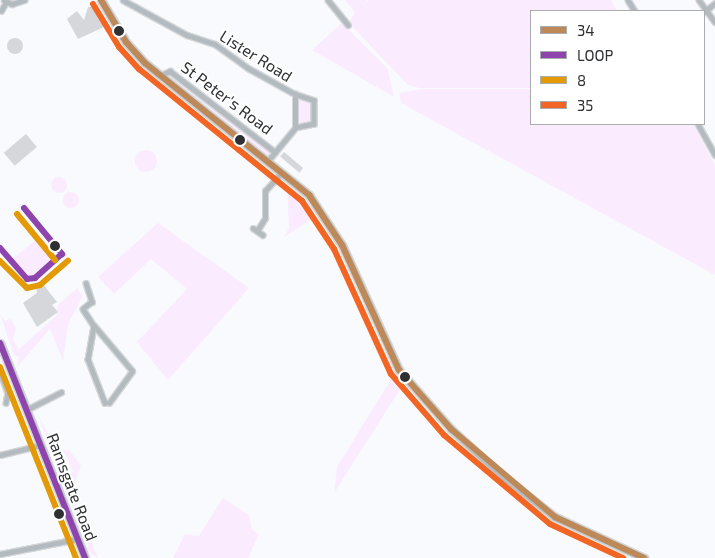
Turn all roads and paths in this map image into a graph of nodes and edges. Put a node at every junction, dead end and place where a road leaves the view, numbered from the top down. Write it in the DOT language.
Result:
graph roads {
  1 [pos="24,0"];
  2 [pos="101,0"];
  3 [pos="123,0"];
  4 [pos="328,0"];
  5 [pos="699,0"];
  6 [pos="5,1"];
  7 [pos="715,3"];
  8 [pos="0,11"];
  9 [pos="706,11"];
  10 [pos="2,17"];
  11 [pos="715,22"];
  12 [pos="348,25"];
  13 [pos="161,75"];
  14 [pos="295,94"];
  15 [pos="699,125"];
  16 [pos="295,128"];
  17 [pos="275,152"];
  18 [pos="715,155"];
  19 [pos="267,162"];
  20 [pos="282,172"];
  21 [pos="263,235"];
  22 [pos="86,283"];
  23 [pos="94,326"];
  24 [pos="0,343"];
  25 [pos="0,371"];
  26 [pos="61,392"];
  27 [pos="6,403"];
  28 [pos="28,409"];
  29 [pos="41,446"];
  30 [pos="0,455"];
  31 [pos="77,539"];
  32 [pos="3,555"];
  33 [pos="85,558"];
  34 [pos="644,558"];
  1 -- 6 [label="street"];
  2 -- 13 [label="main road, St Peter's Road"];
  3 -- 14 [label="street, Lister Road"];
  4 -- 12 [label="street"];
  5 -- 9 [label="street"];
  6 -- 8 [label="street"];
  7 -- 9 [label="street"];
  8 -- 10 [label="street"];
  9 -- 11 [label="street"];
  13 -- 17 [label="street, St Peter's Road"];
  13 -- 19 [label="main road, St Peter's Road"];
  14 -- 16 [label="street, Lister Road"];
  14 -- 16 [label="street, Lister Road"];
  15 -- 18 [label="street"];
  16 -- 17 [label="street, Lister Road"];
  17 -- 19 [label="street, Lister Road"];
  19 -- 20 [label="main road, St Peter's Road"];
  20 -- 21 [label="street"];
  20 -- 34 [label="main road, St Peter's Road"];
  22 -- 23 [label="street"];
  23 -- 23 [label="street"];
  24 -- 28 [label="main road, Ramsgate Road"];
  25 -- 27 [label="street"];
  26 -- 28 [label="street"];
  28 -- 29 [label="main road, Ramsgate Road"];
  29 -- 30 [label="street"];
  29 -- 31 [label="main road, Ramsgate Road"];
  31 -- 32 [label="street"];
  31 -- 33 [label="main road, Ramsgate Road"];
}
